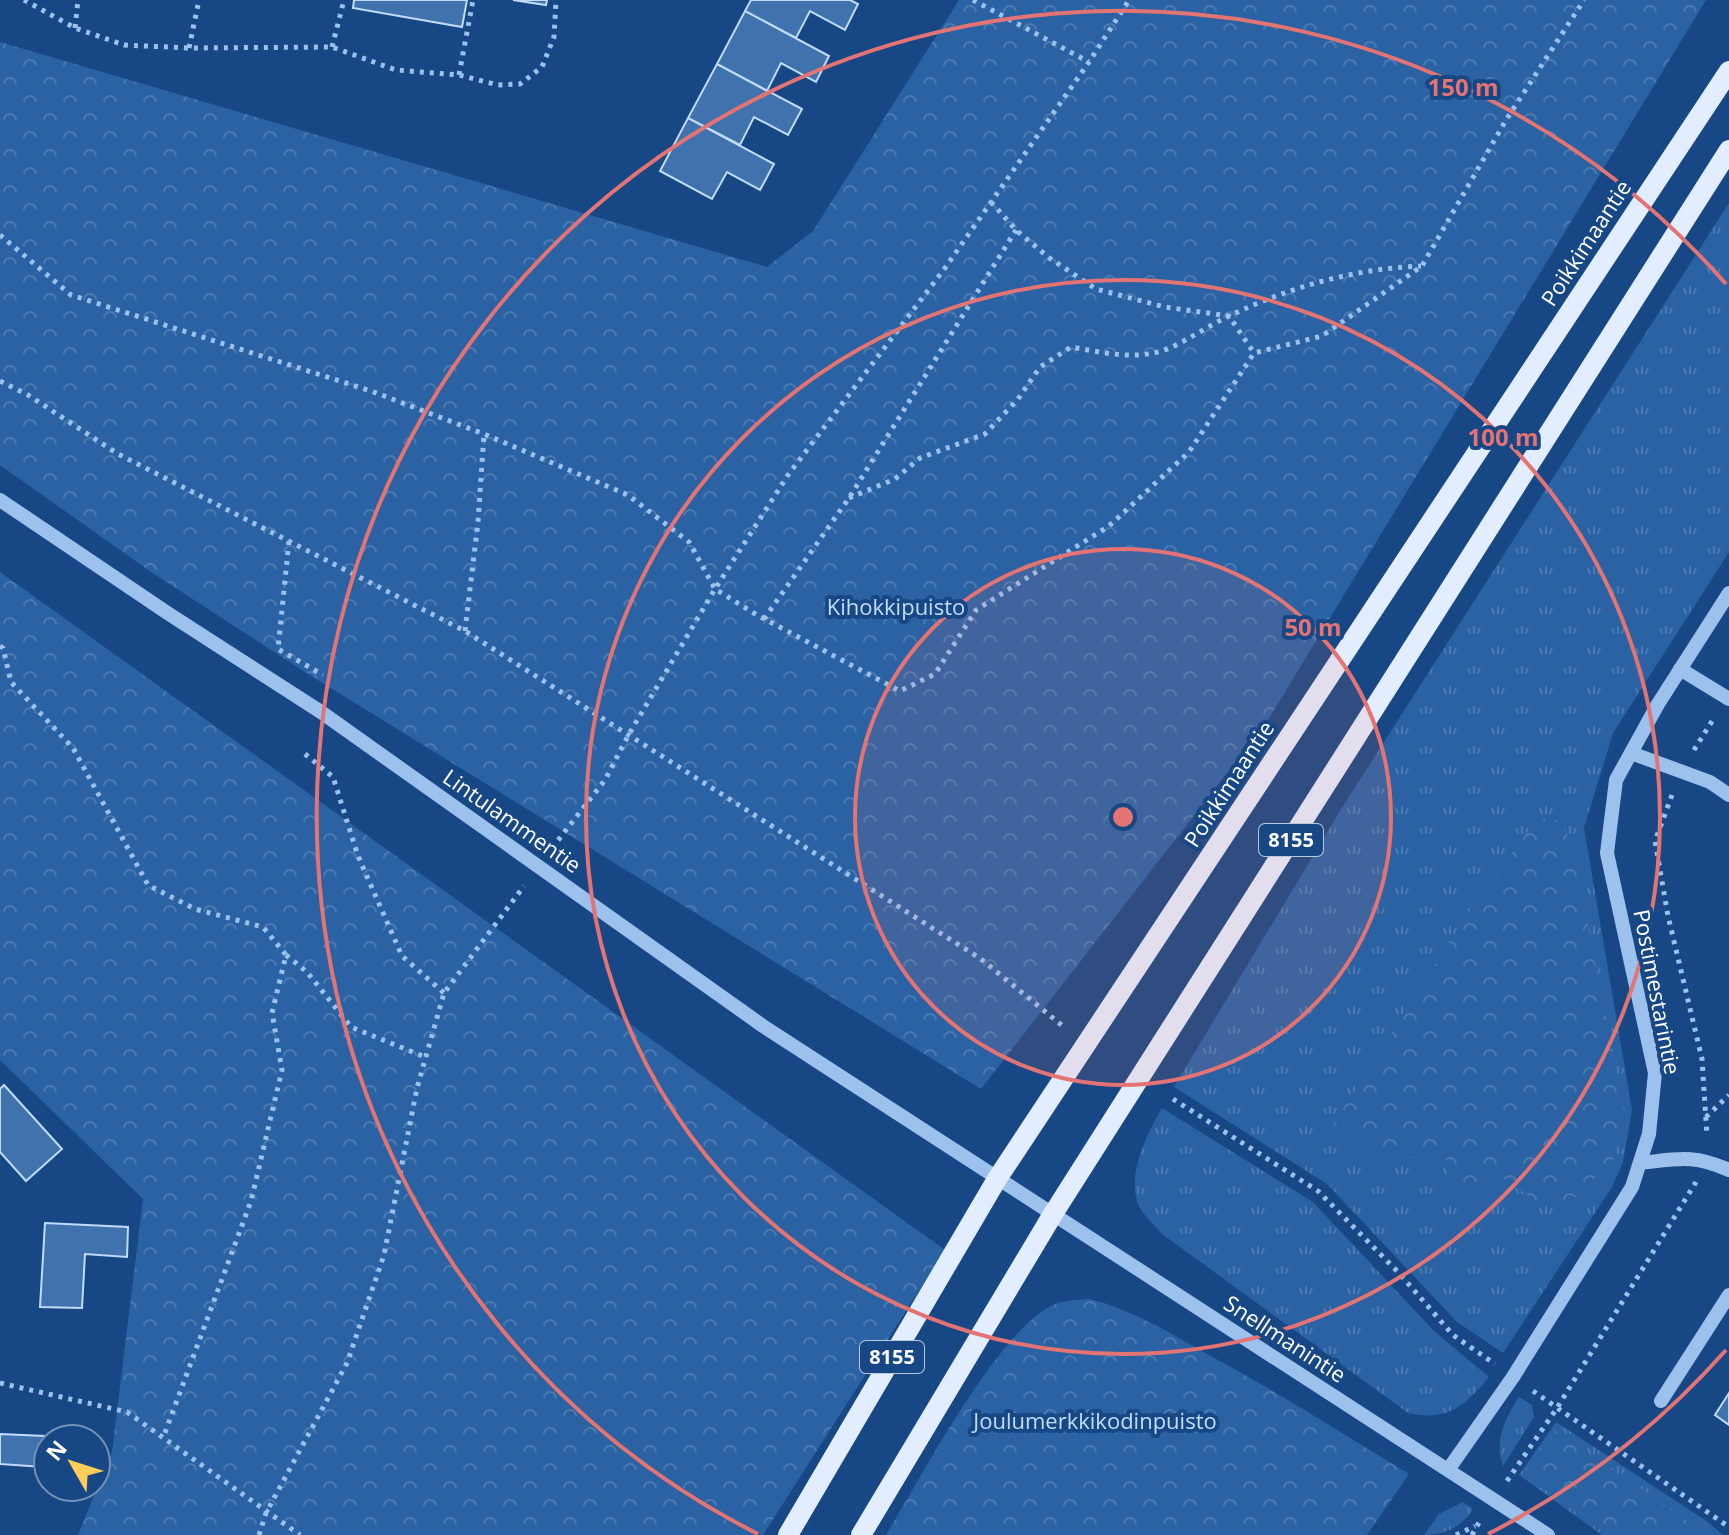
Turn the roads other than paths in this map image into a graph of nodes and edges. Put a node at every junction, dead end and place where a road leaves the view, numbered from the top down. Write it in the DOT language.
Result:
graph roads {
  1 [pos="1729,71"];
  2 [pos="1729,150"];
  3 [pos="0,500"];
  4 [pos="1729,593"];
  5 [pos="1680,669"];
  6 [pos="1729,699"];
  7 [pos="1631,753"];
  8 [pos="1729,795"];
  9 [pos="1640,1163"];
  10 [pos="1729,1170"];
  11 [pos="997,1179"];
  12 [pos="1053,1214"];
  13 [pos="1729,1295"];
  14 [pos="1661,1401"];
  15 [pos="1448,1470"];
  16 [pos="788,1535"];
  17 [pos="861,1535"];
  18 [pos="1548,1535"];
  1 -- 11 [label="main road, Poikkimaantie / 8155"];
  2 -- 12 [label="main road, 8155"];
  3 -- 11 [label="street, Lintulammentie"];
  4 -- 5 [label="street, Postimestarintie"];
  5 -- 6 [label="street"];
  5 -- 7 [label="street, Postimestarintie"];
  7 -- 8 [label="street"];
  7 -- 9 [label="street, Postimestarintie"];
  9 -- 10 [label="street"];
  9 -- 15 [label="street, Postimestarintie"];
  11 -- 12 [label="street, Snellmanintie"];
  11 -- 16 [label="main road, Poikkimaantie / 8155"];
  12 -- 15 [label="street, Snellmanintie"];
  12 -- 17 [label="main road, 8155"];
  13 -- 14 [label="street"];
  15 -- 18 [label="street, Snellmanintie"];
}
